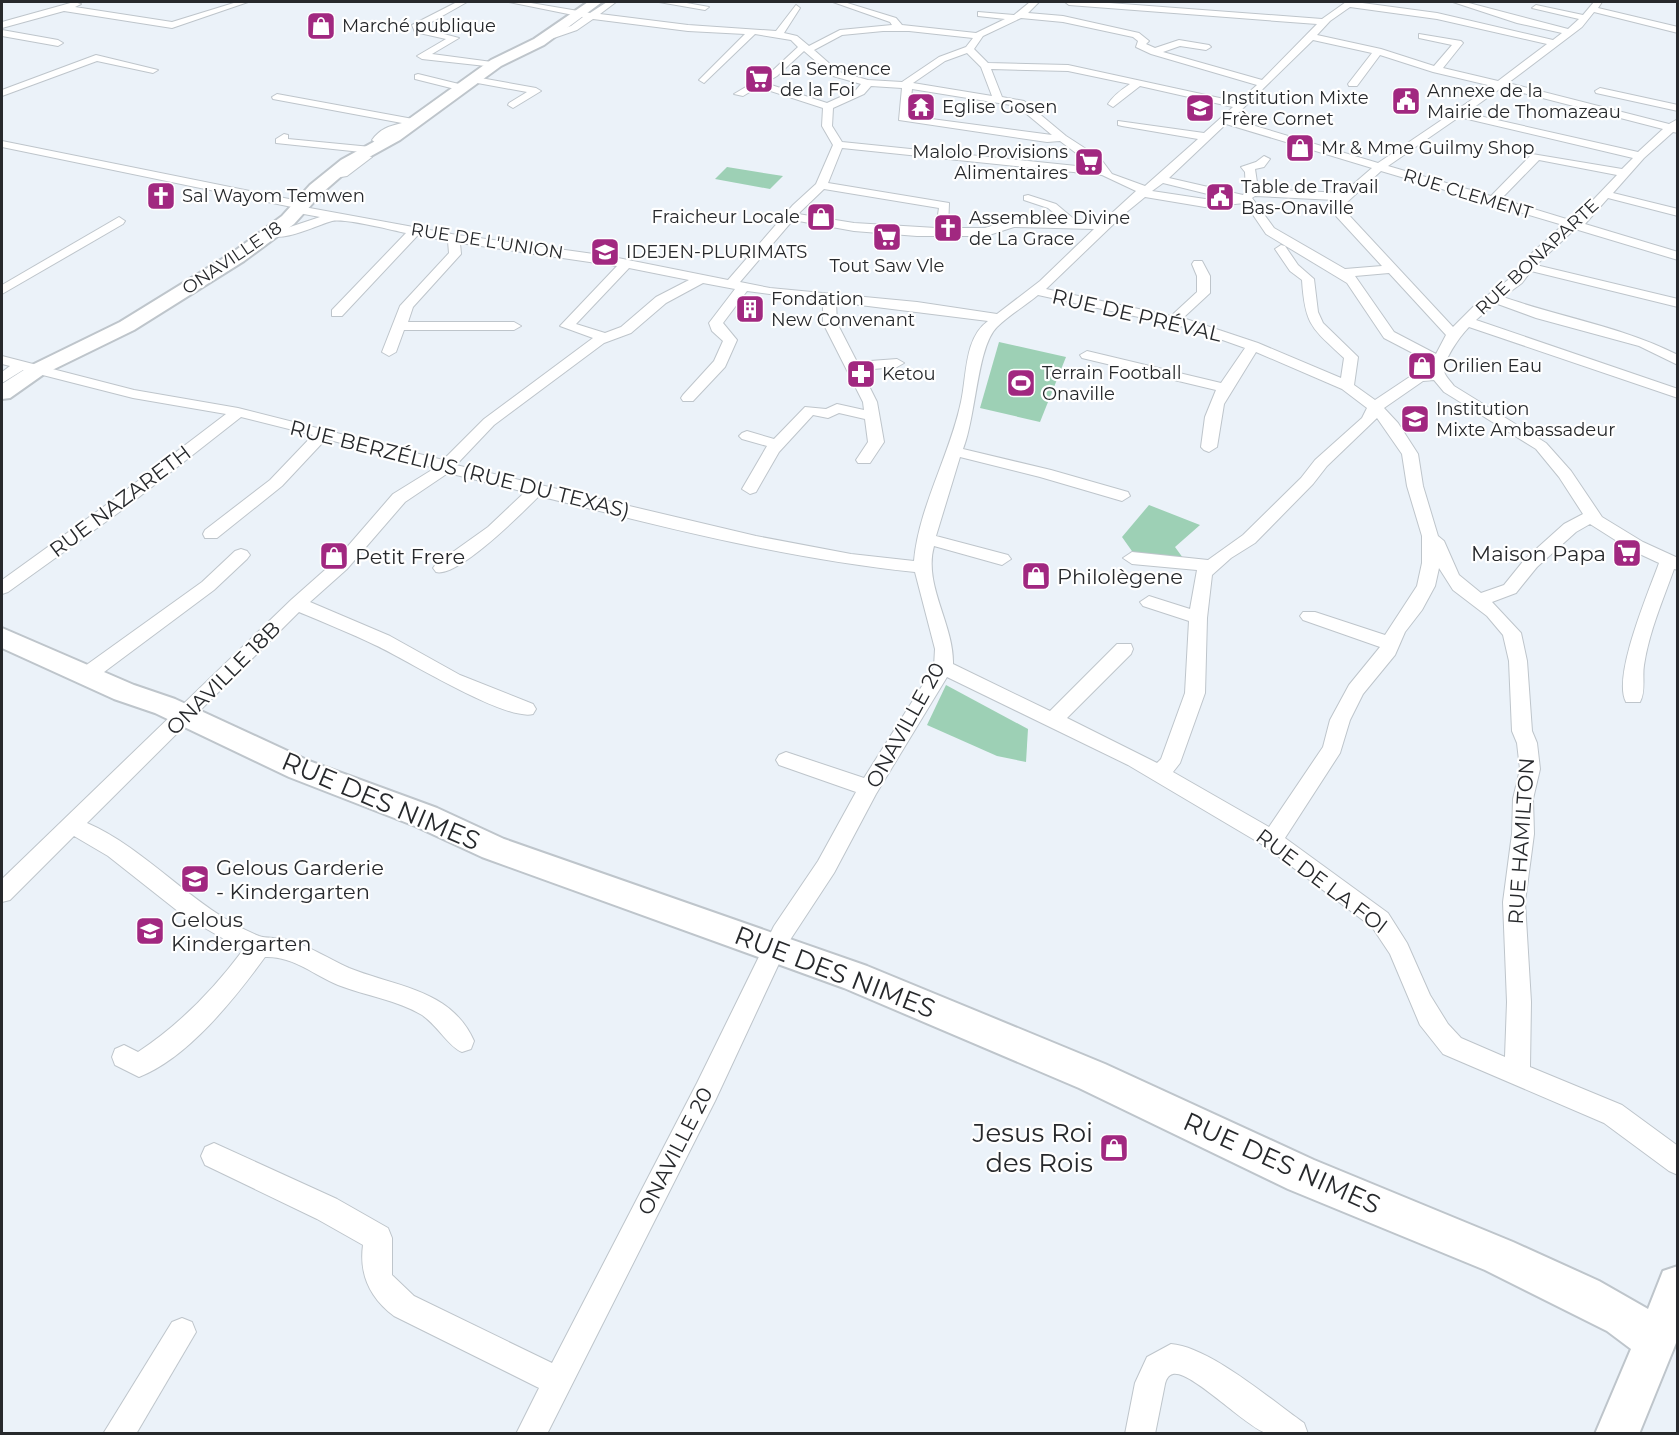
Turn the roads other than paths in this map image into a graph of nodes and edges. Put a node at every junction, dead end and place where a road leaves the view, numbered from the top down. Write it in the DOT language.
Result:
graph roads {
  1 [pos="83,2"];
  2 [pos="244,2"];
  3 [pos="464,2"];
  4 [pos="513,2"];
  5 [pos="612,2"];
  6 [pos="663,2"];
  7 [pos="837,2"];
  8 [pos="1035,2"];
  9 [pos="1069,2"];
  10 [pos="1457,2"];
  11 [pos="1232,3"];
  12 [pos="1349,3"];
  13 [pos="1155,4"];
  14 [pos="705,7"];
  15 [pos="64,8"];
  16 [pos="796,8"];
  17 [pos="1536,8"];
  18 [pos="1592,10"];
  19 [pos="585,11"];
  20 [pos="1227,13"];
  21 [pos="981,14"];
  22 [pos="1016,16"];
  23 [pos="1324,22"];
  24 [pos="2,26"];
  25 [pos="899,28"];
  26 [pos="1677,30"];
  27 [pos="753,31"];
  28 [pos="1569,32"];
  29 [pos="2,33"];
  30 [pos="779,34"];
  31 [pos="977,36"];
  32 [pos="1422,36"];
  33 [pos="1312,37"];
  34 [pos="1553,43"];
  35 [pos="58,44"];
  36 [pos="1206,47"];
  37 [pos="806,49"];
  38 [pos="969,49"];
  39 [pos="1378,51"];
  40 [pos="1154,52"];
  41 [pos="492,65"];
  42 [pos="985,66"];
  43 [pos="153,70"];
  44 [pos="1436,70"];
  45 [pos="418,77"];
  46 [pos="704,80"];
  47 [pos="868,83"];
  48 [pos="1262,83"];
  49 [pos="469,84"];
  50 [pos="758,84"];
  51 [pos="1137,84"];
  52 [pos="1353,84"];
  53 [pos="1500,84"];
  54 [pos="905,86"];
  55 [pos="1600,91"];
  56 [pos="2,93"];
  57 [pos="739,94"];
  58 [pos="278,97"];
  59 [pos="998,99"];
  60 [pos="1113,104"];
  61 [pos="513,105"];
  62 [pos="828,105"];
  63 [pos="1240,105"];
  64 [pos="1677,108"];
  65 [pos="1458,114"];
  66 [pos="1224,120"];
  67 [pos="1677,122"];
  68 [pos="1122,123"];
  69 [pos="410,124"];
  70 [pos="1673,130"];
  71 [pos="285,136"];
  72 [pos="1206,137"];
  73 [pos="1062,138"];
  74 [pos="2,144"];
  75 [pos="838,145"];
  76 [pos="372,150"];
  77 [pos="1640,156"];
  78 [pos="1264,159"];
  79 [pos="1379,167"];
  80 [pos="1103,172"];
  81 [pos="1625,173"];
  82 [pos="1161,179"];
  83 [pos="1325,183"];
  84 [pos="821,185"];
  85 [pos="1143,192"];
  86 [pos="1348,194"];
  87 [pos="1605,194"];
  88 [pos="1248,196"];
  89 [pos="1028,198"];
  90 [pos="1492,202"];
  91 [pos="298,207"];
  92 [pos="1677,213"];
  93 [pos="790,216"];
  94 [pos="332,217"];
  95 [pos="119,221"];
  96 [pos="1071,223"];
  97 [pos="1572,226"];
  98 [pos="1105,227"];
  99 [pos="415,231"];
  100 [pos="942,231"];
  101 [pos="272,233"];
  102 [pos="457,239"];
  103 [pos="1281,249"];
  104 [pos="1677,256"];
  105 [pos="626,264"];
  106 [pos="1198,264"];
  107 [pos="1528,267"];
  108 [pos="1393,269"];
  109 [pos="1344,273"];
  110 [pos="702,278"];
  111 [pos="738,284"];
  112 [pos="2,291"];
  113 [pos="1036,291"];
  114 [pos="829,298"];
  115 [pos="1494,298"];
  116 [pos="1677,303"];
  117 [pos="337,313"];
  118 [pos="998,318"];
  119 [pos="1174,320"];
  120 [pos="1468,322"];
  121 [pos="399,326"];
  122 [pos="514,326"];
  123 [pos="1453,335"];
  124 [pos="604,337"];
  125 [pos="1253,346"];
  126 [pos="389,352"];
  127 [pos="1087,355"];
  128 [pos="2,360"];
  129 [pos="1677,361"];
  130 [pos="897,363"];
  131 [pos="19,366"];
  132 [pos="852,367"];
  133 [pos="1439,368"];
  134 [pos="38,370"];
  135 [pos="2,379"];
  136 [pos="1347,386"];
  137 [pos="1225,388"];
  138 [pos="2,393"];
  139 [pos="1677,394"];
  140 [pos="688,398"];
  141 [pos="1375,406"];
  142 [pos="238,412"];
  143 [pos="872,416"];
  144 [pos="323,433"];
  145 [pos="747,436"];
  146 [pos="777,444"];
  147 [pos="1209,447"];
  148 [pos="954,451"];
  149 [pos="864,460"];
  150 [pos="445,466"];
  151 [pos="750,489"];
  152 [pos="536,490"];
  153 [pos="1122,496"];
  154 [pos="1591,516"];
  155 [pos="211,534"];
  156 [pos="1430,536"];
  157 [pos="928,540"];
  158 [pos="242,555"];
  159 [pos="1132,558"];
  160 [pos="1002,560"];
  161 [pos="1673,563"];
  162 [pos="1209,566"];
  163 [pos="922,567"];
  164 [pos="442,568"];
  165 [pos="1427,578"];
  166 [pos="1455,582"];
  167 [pos="2,588"];
  168 [pos="1478,601"];
  169 [pos="1149,602"];
  170 [pos="297,604"];
  171 [pos="1310,616"];
  172 [pos="1198,618"];
  173 [pos="2,637"];
  174 [pos="1391,644"];
  175 [pos="1124,649"];
  176 [pos="943,667"];
  177 [pos="85,676"];
  178 [pos="1633,697"];
  179 [pos="526,709"];
  180 [pos="186,716"];
  181 [pos="1052,720"];
  182 [pos="786,760"];
  183 [pos="1159,774"];
  184 [pos="869,788"];
  185 [pos="72,825"];
  186 [pos="1271,839"];
  187 [pos="2,892"];
  188 [pos="260,947"];
  189 [pos="775,948"];
  190 [pos="462,1041"];
  191 [pos="124,1057"];
  192 [pos="1517,1074"];
  193 [pos="214,1156"];
  194 [pos="1677,1162"];
  195 [pos="1675,1298"];
  196 [pos="182,1332"];
  197 [pos="1654,1340"];
  198 [pos="557,1381"];
  199 [pos="118,1434"];
  200 [pos="531,1434"];
  201 [pos="1140,1434"];
  202 [pos="1293,1434"];
  203 [pos="1617,1434"];
  1 -- 15 [label="street"];
  2 -- 15 [label="street"];
  3 -- 41 [label="street"];
  4 -- 19 [label="street"];
  5 -- 19 [label="street"];
  6 -- 14 [label="street"];
  7 -- 25 [label="street"];
  8 -- 22 [label="street"];
  9 -- 13 [label="street"];
  10 -- 28 [label="street"];
  11 -- 20 [label="street"];
  12 -- 23 [label="street, ONAVILLE 20"];
  12 -- 34 [label="street"];
  13 -- 20 [label="street"];
  15 -- 24 [label="street"];
  16 -- 30 [label="street"];
  17 -- 18 [label="street"];
  18 -- 26 [label="street"];
  18 -- 28 [label="street"];
  19 -- 27 [label="street"];
  19 -- 41 [label="street, ONAVILLE 18"];
  20 -- 23 [label="street"];
  21 -- 22 [label="street"];
  22 -- 31 [label="street"];
  22 -- 40 [label="street"];
  23 -- 33 [label="street, ONAVILLE 20"];
  25 -- 31 [label="street"];
  25 -- 37 [label="street"];
  27 -- 30 [label="street"];
  27 -- 46 [label="street"];
  28 -- 34 [label="street"];
  29 -- 35 [label="street"];
  30 -- 37 [label="street"];
  31 -- 38 [label="street"];
  32 -- 44 [label="street"];
  33 -- 39 [label="street"];
  33 -- 48 [label="street, ONAVILLE 20"];
  34 -- 53 [label="street"];
  36 -- 40 [label="street"];
  37 -- 47 [label="street"];
  37 -- 50 [label="street"];
  38 -- 42 [label="street"];
  38 -- 54 [label="street"];
  39 -- 44 [label="street"];
  39 -- 52 [label="street"];
  40 -- 48 [label="street"];
  41 -- 49 [label="street, ONAVILLE 18"];
  42 -- 51 [label="street"];
  42 -- 59 [label="street"];
  43 -- 56 [label="street"];
  44 -- 53 [label="street"];
  45 -- 49 [label="street"];
  47 -- 54 [label="street"];
  47 -- 62 [label="street"];
  48 -- 63 [label="street, ONAVILLE 20"];
  49 -- 61 [label="street"];
  49 -- 69 [label="street, ONAVILLE 18"];
  50 -- 57 [label="street"];
  50 -- 62 [label="street"];
  51 -- 60 [label="street"];
  51 -- 63 [label="street"];
  53 -- 65 [label="street"];
  53 -- 70 [label="street"];
  54 -- 59 [label="street"];
  54 -- 73 [label="street"];
  55 -- 64 [label="street"];
  58 -- 69 [label="street"];
  59 -- 73 [label="street"];
  62 -- 75 [label="street"];
  63 -- 66 [label="street, ONAVILLE 20"];
  65 -- 77 [label="street"];
  65 -- 79 [label="street"];
  66 -- 72 [label="street, ONAVILLE 20"];
  66 -- 79 [label="street, RUE CLEMENT"];
  67 -- 70 [label="street, RUE BONAPARTE"];
  68 -- 72 [label="street"];
  69 -- 76 [label="street, ONAVILLE 18"];
  70 -- 77 [label="street, RUE BONAPARTE"];
  71 -- 76 [label="street"];
  72 -- 82 [label="street, ONAVILLE 20"];
  73 -- 80 [label="street"];
  74 -- 91 [label="street, RUE DE L'UNION"];
  75 -- 80 [label="street"];
  75 -- 84 [label="street"];
  76 -- 91 [label="street, ONAVILLE 18"];
  77 -- 81 [label="street, RUE BONAPARTE"];
  78 -- 88 [label="street"];
  79 -- 86 [label="street"];
  79 -- 90 [label="street, RUE CLEMENT"];
  80 -- 85 [label="street"];
  81 -- 87 [label="street, RUE BONAPARTE"];
  81 -- 90 [label="street"];
  82 -- 85 [label="street, ONAVILLE 20"];
  82 -- 88 [label="street"];
  83 -- 86 [label="street"];
  84 -- 93 [label="street"];
  84 -- 100 [label="street"];
  85 -- 88 [label="street"];
  85 -- 98 [label="street, ONAVILLE 20"];
  86 -- 88 [label="street"];
  86 -- 108 [label="street"];
  87 -- 92 [label="street"];
  87 -- 97 [label="street, RUE BONAPARTE"];
  88 -- 109 [label="street"];
  89 -- 96 [label="street"];
  90 -- 97 [label="street, RUE CLEMENT"];
  91 -- 94 [label="street, RUE DE L'UNION"];
  91 -- 101 [label="street, ONAVILLE 18"];
  93 -- 100 [label="street"];
  93 -- 111 [label="street"];
  94 -- 99 [label="street, RUE DE L'UNION"];
  94 -- 101 [label="street"];
  95 -- 112 [label="street"];
  96 -- 98 [label="street"];
  96 -- 100 [label="street"];
  97 -- 104 [label="street, RUE CLEMENT"];
  97 -- 107 [label="street, RUE BONAPARTE"];
  98 -- 113 [label="street, ONAVILLE 20"];
  99 -- 102 [label="street, RUE DE L'UNION"];
  99 -- 117 [label="street"];
  101 -- 134 [label="street, ONAVILLE 18"];
  102 -- 105 [label="street, RUE DE L'UNION"];
  102 -- 121 [label="street"];
  103 -- 136 [label="street"];
  105 -- 110 [label="street, RUE DE L'UNION"];
  105 -- 124 [label="street"];
  106 -- 119 [label="street"];
  107 -- 115 [label="street, RUE BONAPARTE"];
  107 -- 116 [label="street"];
  108 -- 109 [label="street"];
  108 -- 123 [label="street"];
  109 -- 133 [label="street"];
  110 -- 111 [label="street, RUE DE L'UNION"];
  110 -- 124 [label="street, ONAVILLE 18B"];
  111 -- 114 [label="street, RUE DE L'UNION"];
  111 -- 140 [label="street"];
  113 -- 118 [label="street, ONAVILLE 20"];
  113 -- 119 [label="street, RUE DE PRÉVAL"];
  114 -- 118 [label="street, RUE DE L'UNION"];
  114 -- 132 [label="street"];
  115 -- 120 [label="street, RUE BONAPARTE"];
  115 -- 129 [label="street"];
  118 -- 148 [label="street, ONAVILLE 20"];
  119 -- 125 [label="street, RUE DE PRÉVAL"];
  120 -- 123 [label="street, RUE BONAPARTE"];
  120 -- 139 [label="street"];
  121 -- 122 [label="street"];
  121 -- 126 [label="street"];
  123 -- 133 [label="street, RUE BONAPARTE"];
  124 -- 150 [label="street, ONAVILLE 18B"];
  125 -- 136 [label="street, RUE DE PRÉVAL"];
  125 -- 137 [label="street"];
  127 -- 137 [label="street"];
  128 -- 131 [label="street, RUE BERZÉLIUS (RUE DU TEXAS)"];
  130 -- 132 [label="street"];
  131 -- 134 [label="street, RUE BERZÉLIUS (RUE DU TEXAS)"];
  131 -- 135 [label="street"];
  132 -- 143 [label="street"];
  133 -- 141 [label="street"];
  133 -- 154 [label="street"];
  134 -- 138 [label="street, ONAVILLE 18"];
  134 -- 142 [label="street, RUE BERZÉLIUS (RUE DU TEXAS)"];
  136 -- 141 [label="street, RUE DE PRÉVAL"];
  137 -- 147 [label="street"];
  141 -- 156 [label="street, RUE DE PRÉVAL"];
  141 -- 162 [label="street"];
  142 -- 144 [label="street, RUE BERZÉLIUS (RUE DU TEXAS)"];
  142 -- 167 [label="street, RUE NAZARETH"];
  143 -- 146 [label="street"];
  143 -- 149 [label="street"];
  144 -- 150 [label="street, RUE BERZÉLIUS (RUE DU TEXAS)"];
  144 -- 155 [label="street"];
  145 -- 146 [label="street"];
  146 -- 151 [label="street"];
  148 -- 153 [label="street"];
  148 -- 157 [label="street, ONAVILLE 20"];
  150 -- 152 [label="street, RUE BERZÉLIUS (RUE DU TEXAS)"];
  150 -- 170 [label="street, ONAVILLE 18B"];
  152 -- 163 [label="street, RUE BERZÉLIUS (RUE DU TEXAS)"];
  152 -- 164 [label="street"];
  154 -- 161 [label="street"];
  154 -- 168 [label="street"];
  156 -- 165 [label="street, RUE DE PRÉVAL"];
  156 -- 166 [label="street, RUE HAMILTON"];
  157 -- 160 [label="street"];
  157 -- 163 [label="street, ONAVILLE 20"];
  158 -- 177 [label="street"];
  159 -- 162 [label="street"];
  161 -- 178 [label="street"];
  162 -- 172 [label="street"];
  163 -- 176 [label="street, ONAVILLE 20"];
  165 -- 166 [label="street"];
  165 -- 174 [label="street, RUE DE PRÉVAL"];
  166 -- 168 [label="street, RUE HAMILTON"];
  168 -- 192 [label="street, RUE HAMILTON"];
  169 -- 172 [label="street"];
  170 -- 179 [label="street"];
  170 -- 180 [label="street, ONAVILLE 18B"];
  171 -- 174 [label="street"];
  172 -- 183 [label="street"];
  173 -- 177 [label="street, RUE DES NIMES"];
  174 -- 186 [label="street, RUE DE PRÉVAL"];
  175 -- 181 [label="street"];
  176 -- 181 [label="street, RUE DE LA FOI"];
  176 -- 184 [label="street, ONAVILLE 20"];
  177 -- 180 [label="street, RUE DES NIMES"];
  180 -- 185 [label="street, ONAVILLE 18B"];
  180 -- 189 [label="street, RUE DES NIMES"];
  181 -- 183 [label="street, RUE DE LA FOI"];
  182 -- 184 [label="street"];
  183 -- 186 [label="street, RUE DE LA FOI"];
  184 -- 189 [label="street, ONAVILLE 20"];
  185 -- 187 [label="street, ONAVILLE 18B"];
  185 -- 188 [label="street"];
  186 -- 192 [label="street, RUE DE LA FOI"];
  188 -- 190 [label="street"];
  188 -- 191 [label="street"];
  189 -- 197 [label="street, RUE DES NIMES"];
  189 -- 198 [label="street, ONAVILLE 20"];
  192 -- 194 [label="street, RUE DE LA FOI"];
  193 -- 198 [label="street"];
  195 -- 197 [label="street"];
  196 -- 199 [label="street"];
  197 -- 203 [label="street"];
  198 -- 200 [label="street, ONAVILLE 20"];
  201 -- 202 [label="street"];
}
